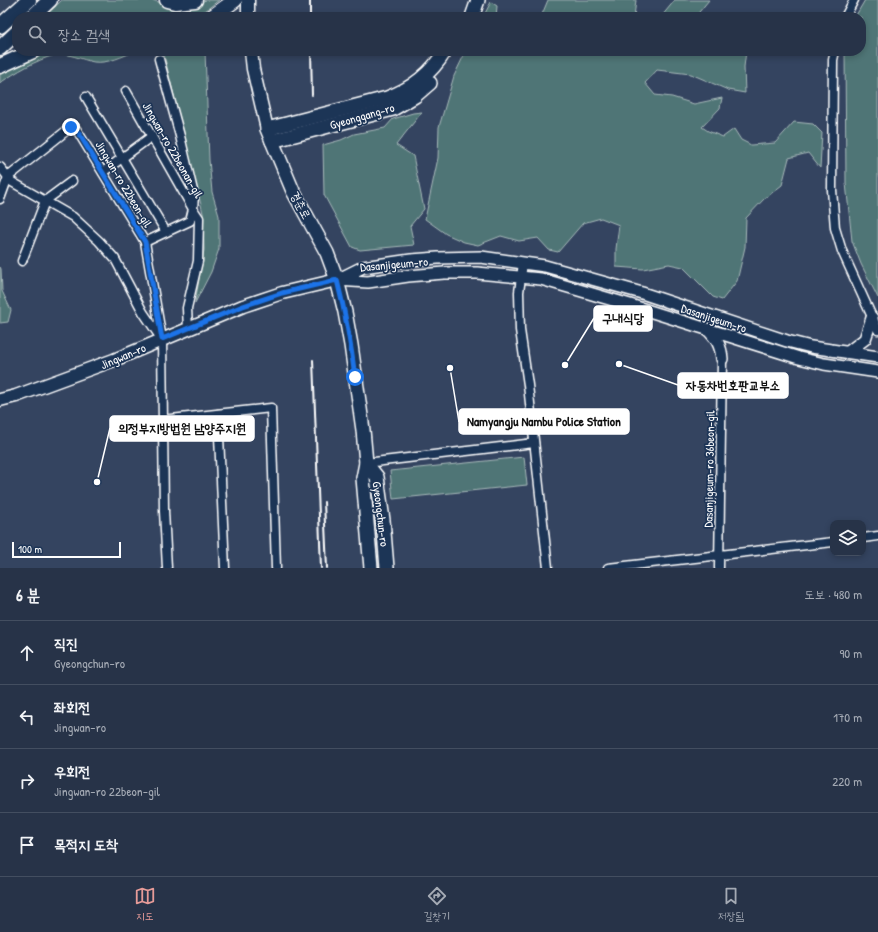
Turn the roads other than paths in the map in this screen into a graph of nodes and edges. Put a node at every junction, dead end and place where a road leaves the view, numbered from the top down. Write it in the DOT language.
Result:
graph roads {
  1 [pos="29,0"];
  2 [pos="50,0"];
  3 [pos="167,0"];
  4 [pos="195,0"];
  5 [pos="235,0"];
  6 [pos="248,0"];
  7 [pos="470,0"];
  8 [pos="478,0"];
  9 [pos="854,0"];
  10 [pos="16,12"];
  11 [pos="37,12"];
  12 [pos="219,12"];
  13 [pos="248,12"];
  14 [pos="466,12"];
  15 [pos="474,12"];
  16 [pos="848,12"];
  17 [pos="12,15"];
  18 [pos="0,26"];
  19 [pos="12,37"];
  20 [pos="0,48"];
  21 [pos="21,56"];
  22 [pos="252,56"];
  23 [pos="441,56"];
  24 [pos="450,56"];
  25 [pos="833,56"];
  26 [pos="159,59"];
  27 [pos="0,66"];
  28 [pos="126,91"];
  29 [pos="86,97"];
  30 [pos="269,135"];
  31 [pos="152,136"];
  32 [pos="122,158"];
  33 [pos="0,167"];
  34 [pos="103,172"];
  35 [pos="8,176"];
  36 [pos="72,181"];
  37 [pos="0,199"];
  38 [pos="45,201"];
  39 [pos="193,209"];
  40 [pos="166,232"];
  41 [pos="145,242"];
  42 [pos="22,261"];
  43 [pos="524,263"];
  44 [pos="521,276"];
  45 [pos="337,280"];
  46 [pos="872,318"];
  47 [pos="188,329"];
  48 [pos="708,330"];
  49 [pos="878,330"];
  50 [pos="162,339"];
  51 [pos="745,342"];
  52 [pos="848,352"];
  53 [pos="878,356"];
  54 [pos="722,360"];
  55 [pos="878,372"];
  56 [pos="0,400"];
  57 [pos="218,414"];
  58 [pos="162,420"];
  59 [pos="534,443"];
  60 [pos="366,463"];
  61 [pos="878,536"];
  62 [pos="866,538"];
  63 [pos="830,542"];
  64 [pos="720,555"];
  65 [pos="167,568"];
  66 [pos="225,568"];
  67 [pos="276,568"];
  68 [pos="371,568"];
  69 [pos="387,568"];
  70 [pos="548,568"];
  71 [pos="608,568"];
  72 [pos="719,568"];
  1 -- 10 [label="highway"];
  2 -- 11 [label="highway"];
  3 -- 4 [label="highway"];
  5 -- 12 [label="highway"];
  6 -- 13 [label="main road"];
  7 -- 14 [label="main road"];
  8 -- 15 [label="main road"];
  9 -- 16 [label="street"];
  17 -- 18 [label="highway"];
  19 -- 20 [label="highway"];
  21 -- 27 [label="highway"];
  22 -- 30 [label="main road"];
  23 -- 30 [label="main road, Gyeonggang-ro"];
  24 -- 30 [label="main road, Gyeonggang-ro"];
  25 -- 46 [label="street"];
  26 -- 39 [label="street"];
  28 -- 31 [label="street, Jingwan-ro 22beonan-gil"];
  29 -- 32 [label="street"];
  30 -- 45 [label="main road, 경춘로"];
  31 -- 32 [label="street"];
  31 -- 39 [label="street, Jingwan-ro 22beonan-gil"];
  32 -- 34 [label="street"];
  32 -- 40 [label="street"];
  33 -- 35 [label="street"];
  34 -- 35 [label="street, Jingwan-ro 22beon-gil"];
  34 -- 41 [label="street, Jingwan-ro 22beon-gil"];
  35 -- 37 [label="street"];
  35 -- 38 [label="street"];
  36 -- 38 [label="street"];
  38 -- 42 [label="street"];
  38 -- 50 [label="street"];
  39 -- 40 [label="street, Jingwan-ro 22beonan-gil"];
  39 -- 47 [label="street"];
  40 -- 41 [label="street, Jingwan-ro 22beonan-gil"];
  41 -- 50 [label="street, Jingwan-ro 22beon-gil"];
  43 -- 44 [label="street"];
  43 -- 45 [label="street, Dasanjigeum-ro"];
  43 -- 52 [label="street, Dasanjigeum-ro"];
  44 -- 45 [label="street, Dasanjigeum-ro"];
  44 -- 48 [label="street, Dasanjigeum-ro"];
  44 -- 59 [label="street"];
  45 -- 47 [label="main road, Jingwan-ro"];
  45 -- 60 [label="main road, Gyeongchun-ro"];
  46 -- 49 [label="street"];
  46 -- 52 [label="street"];
  47 -- 50 [label="main road, Jingwan-ro"];
  48 -- 51 [label="street, Dasanjigeum-ro"];
  48 -- 54 [label="street"];
  50 -- 56 [label="main road, Jingwan-ro"];
  50 -- 58 [label="street, Jingwan-ro 22beon-gil"];
  51 -- 54 [label="street"];
  51 -- 55 [label="street, Dasanjigeum-ro"];
  52 -- 53 [label="street, Dasanjigeum-ro"];
  54 -- 64 [label="street, Dasanjigeum-ro 36beon-gil"];
  57 -- 58 [label="street"];
  57 -- 66 [label="street"];
  57 -- 67 [label="street"];
  58 -- 65 [label="street, Jingwan-ro 22beon-gil"];
  59 -- 60 [label="street"];
  59 -- 70 [label="street"];
  60 -- 68 [label="main road, Gyeongchun-ro"];
  60 -- 69 [label="main road, Gyeongchun-ro"];
  61 -- 62 [label="street"];
  63 -- 64 [label="street"];
  64 -- 71 [label="street"];
  64 -- 72 [label="street, Dasanjigeum-ro 36beon-gil"];
}
